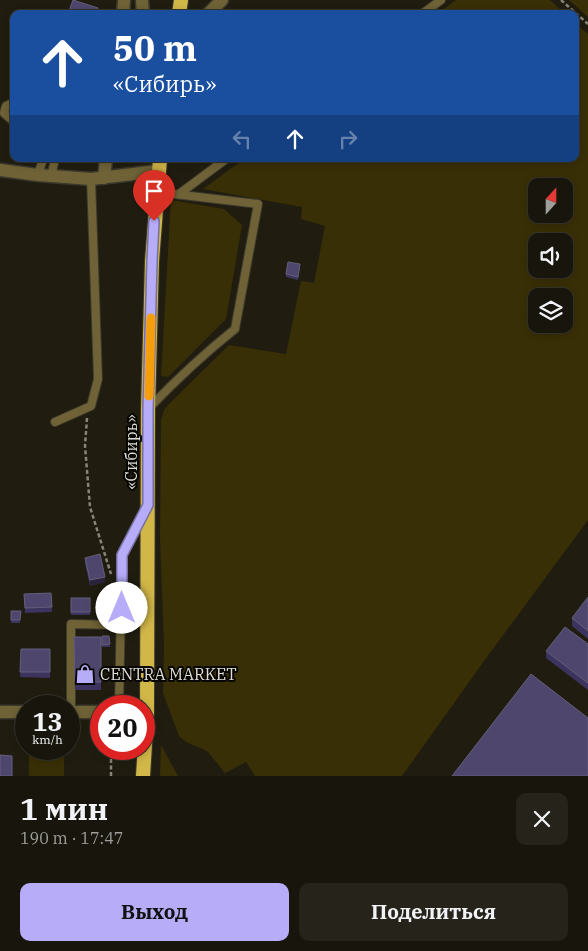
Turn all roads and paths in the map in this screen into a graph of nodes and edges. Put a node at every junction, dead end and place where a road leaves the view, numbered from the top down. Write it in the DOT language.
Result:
graph roads {
  1 [pos="222,0"];
  2 [pos="441,0"];
  3 [pos="561,0"];
  4 [pos="212,10"];
  5 [pos="427,10"];
  6 [pos="572,10"];
  7 [pos="10,104"];
  8 [pos="10,118"];
  9 [pos="42,162"];
  10 [pos="54,162"];
  11 [pos="105,162"];
  12 [pos="222,162"];
  13 [pos="159,165"];
  14 [pos="0,170"];
  15 [pos="38,175"];
  16 [pos="52,177"];
  17 [pos="98,178"];
  18 [pos="157,192"];
  19 [pos="178,194"];
  20 [pos="88,407"];
  21 [pos="148,410"];
  22 [pos="55,422"];
  23 [pos="148,505"];
  24 [pos="111,574"];
  25 [pos="121,625"];
  26 [pos="70,695"];
  27 [pos="119,695"];
  28 [pos="145,695"];
  29 [pos="0,712"];
  30 [pos="15,712"];
  31 [pos="111,760"];
  32 [pos="144,760"];
  33 [pos="111,776"];
  34 [pos="143,776"];
  1 -- 4 [label="street"];
  2 -- 5 [label="lane"];
  3 -- 6 [label="path"];
  7 -- 8 [label="lane"];
  9 -- 15 [label="lane"];
  10 -- 16 [label="lane"];
  11 -- 17 [label="street"];
  12 -- 19 [label="lane"];
  13 -- 17 [label="street"];
  13 -- 18 [label="highway, «Сибирь»"];
  14 -- 15 [label="street"];
  15 -- 16 [label="street"];
  16 -- 17 [label="street"];
  17 -- 20 [label="lane"];
  18 -- 19 [label="lane"];
  18 -- 21 [label="highway, «Сибирь»"];
  19 -- 21 [label="lane"];
  20 -- 22 [label="lane"];
  20 -- 24 [label="path"];
  21 -- 23 [label="highway, «Сибирь»"];
  23 -- 25 [label="lane"];
  23 -- 28 [label="highway, «Сибирь»"];
  25 -- 26 [label="lane"];
  25 -- 27 [label="lane"];
  29 -- 30 [label="street"];
  31 -- 33 [label="path"];
  32 -- 34 [label="highway, «Сибирь»"];
}
